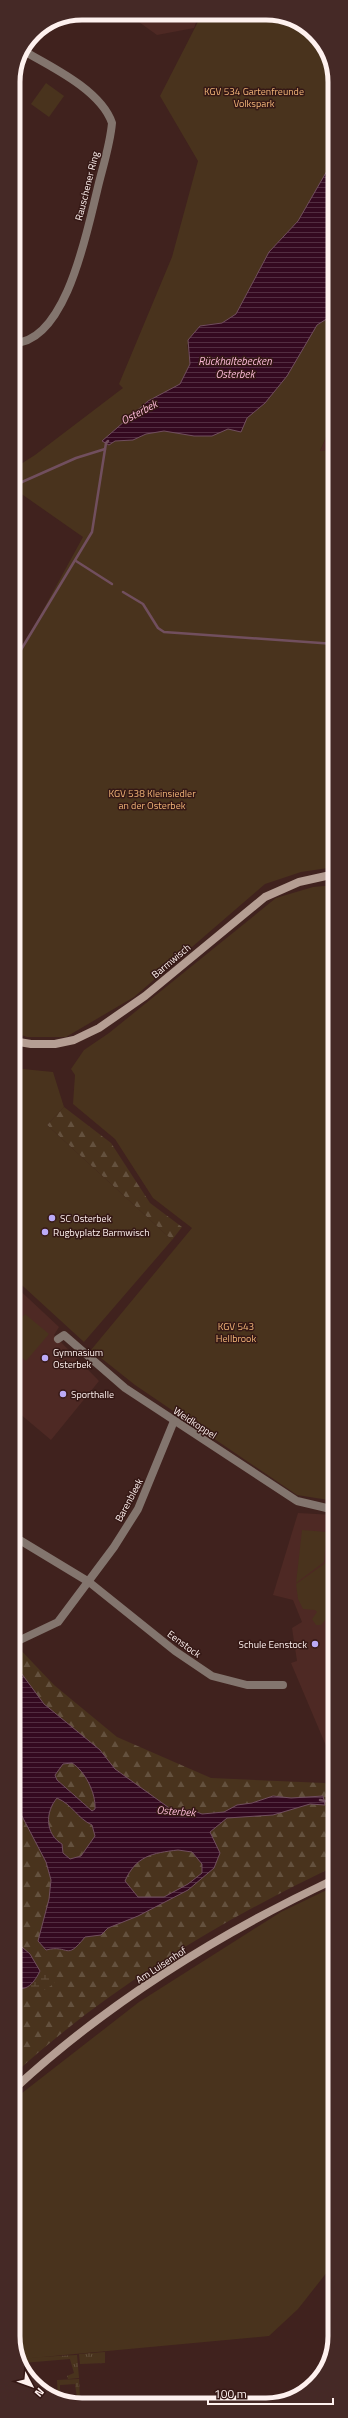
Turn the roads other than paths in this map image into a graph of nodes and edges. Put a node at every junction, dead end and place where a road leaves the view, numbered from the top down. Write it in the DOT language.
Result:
graph roads {
  1 [pos="27,53"];
  2 [pos="20,343"];
  3 [pos="328,876"];
  4 [pos="20,1042"];
  5 [pos="58,1339"];
  6 [pos="174,1421"];
  7 [pos="328,1508"];
  8 [pos="20,1540"];
  9 [pos="89,1582"];
  10 [pos="20,1640"];
  11 [pos="283,1685"];
  12 [pos="328,1883"];
  13 [pos="20,2084"];
  1 -- 2 [label="street, Rauschener Ring"];
  3 -- 4 [label="main road, Barmwisch"];
  5 -- 6 [label="street, Weidkoppel"];
  6 -- 7 [label="street, Weidkoppel"];
  6 -- 9 [label="street, Barenbleek"];
  8 -- 9 [label="street"];
  9 -- 10 [label="street, Barenbleek"];
  9 -- 11 [label="street, Eenstock"];
  12 -- 13 [label="main road, Am Luisenhof"];
}
